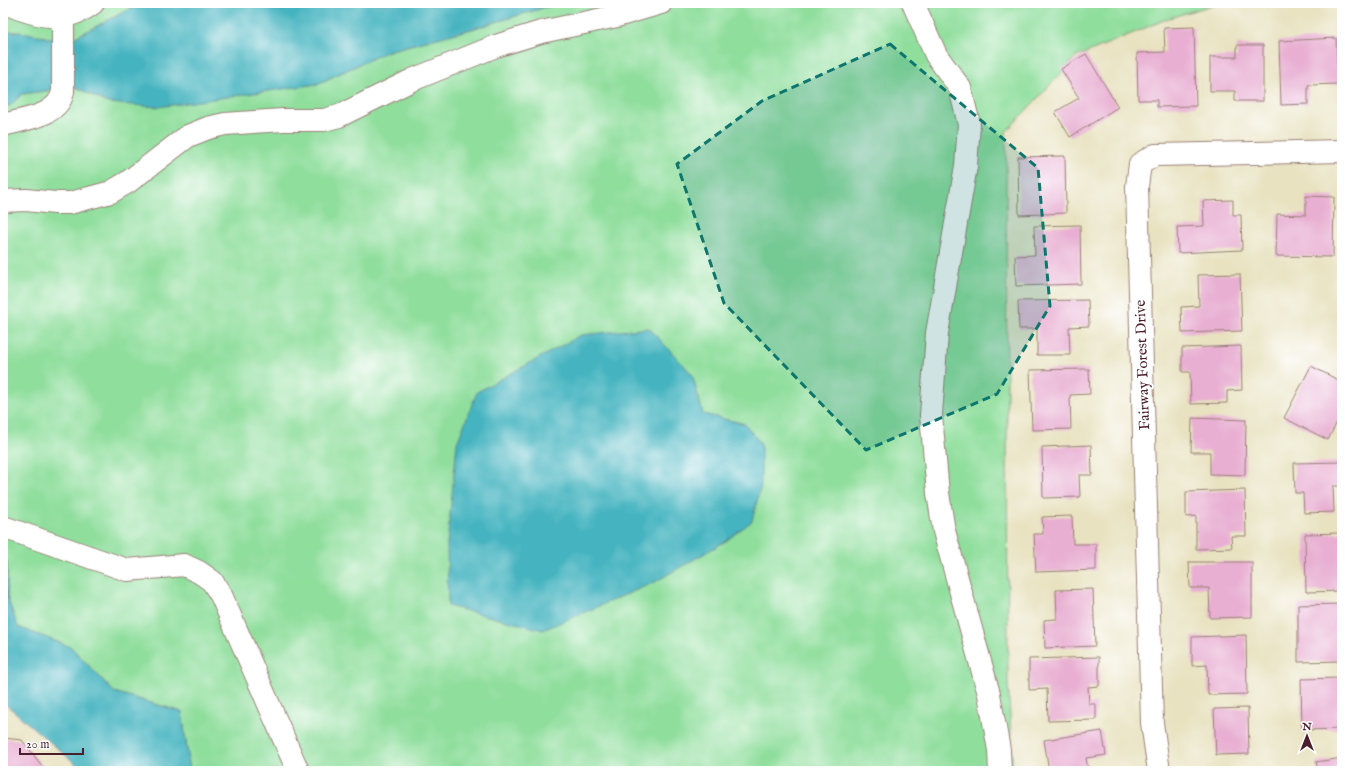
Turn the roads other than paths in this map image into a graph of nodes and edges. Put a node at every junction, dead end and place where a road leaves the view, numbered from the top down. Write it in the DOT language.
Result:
graph roads {
  1 [pos="5,3"];
  2 [pos="93,3"];
  3 [pos="661,3"];
  4 [pos="913,3"];
  5 [pos="63,21"];
  6 [pos="3,125"];
  7 [pos="1342,151"];
  8 [pos="3,201"];
  9 [pos="3,527"];
  10 [pos="298,771"];
  11 [pos="1000,771"];
  12 [pos="1159,771"];
  1 -- 5 [label="street"];
  2 -- 5 [label="street"];
  3 -- 8 [label="street"];
  4 -- 11 [label="street"];
  5 -- 6 [label="street"];
  7 -- 12 [label="street, Fairway Forest Drive"];
  9 -- 10 [label="street"];
}
